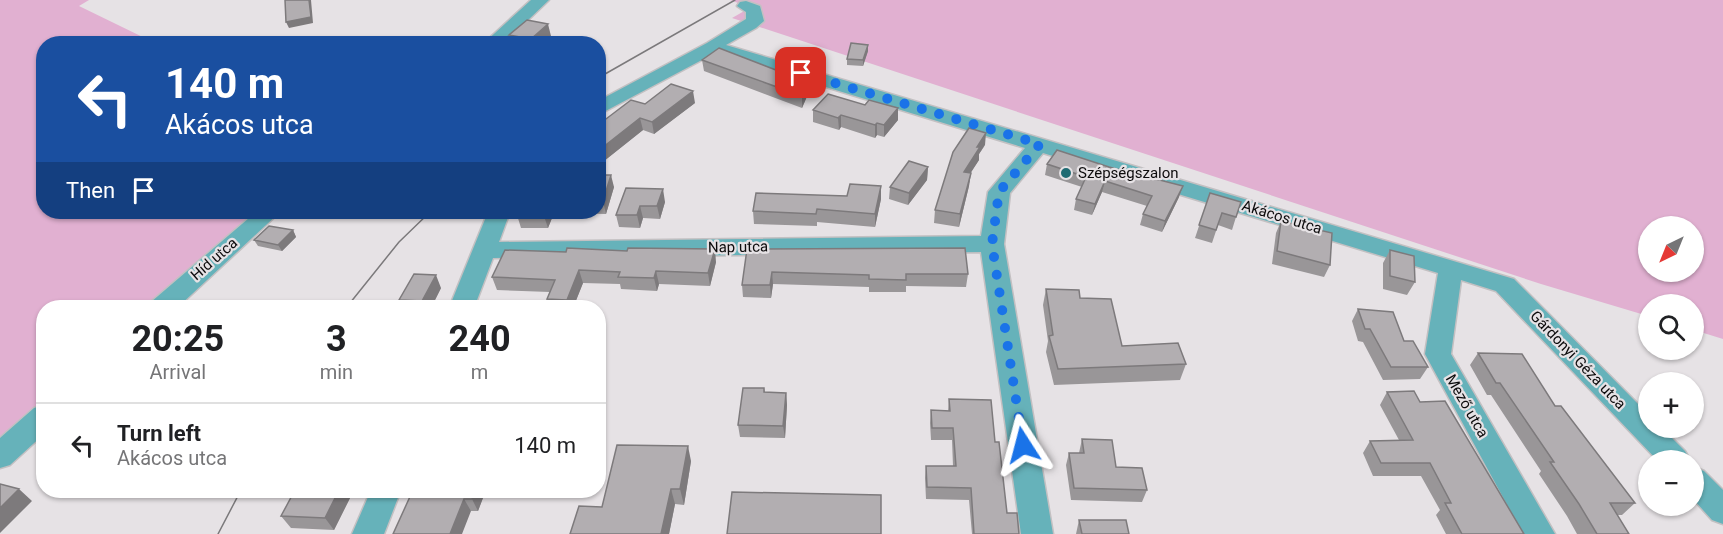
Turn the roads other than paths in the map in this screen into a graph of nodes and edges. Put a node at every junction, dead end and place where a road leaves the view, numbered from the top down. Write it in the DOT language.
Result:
graph roads {
  1 [pos="541,0"];
  2 [pos="746,6"];
  3 [pos="501,36"];
  4 [pos="714,48"];
  5 [pos="606,105"];
  6 [pos="1040,144"];
  7 [pos="261,219"];
  8 [pos="496,219"];
  9 [pos="992,244"];
  10 [pos="484,250"];
  11 [pos="1451,267"];
  12 [pos="1505,285"];
  13 [pos="169,300"];
  14 [pos="464,300"];
  15 [pos="36,423"];
  16 [pos="1665,450"];
  17 [pos="0,456"];
  18 [pos="1704,491"];
  19 [pos="383,498"];
  20 [pos="1723,511"];
  21 [pos="368,534"];
  22 [pos="1037,534"];
  23 [pos="1539,534"];
  1 -- 3 [label="street"];
  2 -- 4 [label="street"];
  4 -- 5 [label="street"];
  4 -- 6 [label="street, Akácos utca"];
  6 -- 9 [label="street"];
  6 -- 11 [label="street, Akácos utca"];
  7 -- 13 [label="street, Híd utca"];
  8 -- 10 [label="street"];
  9 -- 10 [label="street, Nap utca"];
  9 -- 22 [label="street"];
  10 -- 14 [label="street"];
  11 -- 12 [label="street, Akácos utca"];
  11 -- 23 [label="street, Mező utca"];
  12 -- 16 [label="street, Gárdonyi Géza utca"];
  15 -- 17 [label="street"];
  18 -- 20 [label="street"];
  19 -- 21 [label="street"];
}
